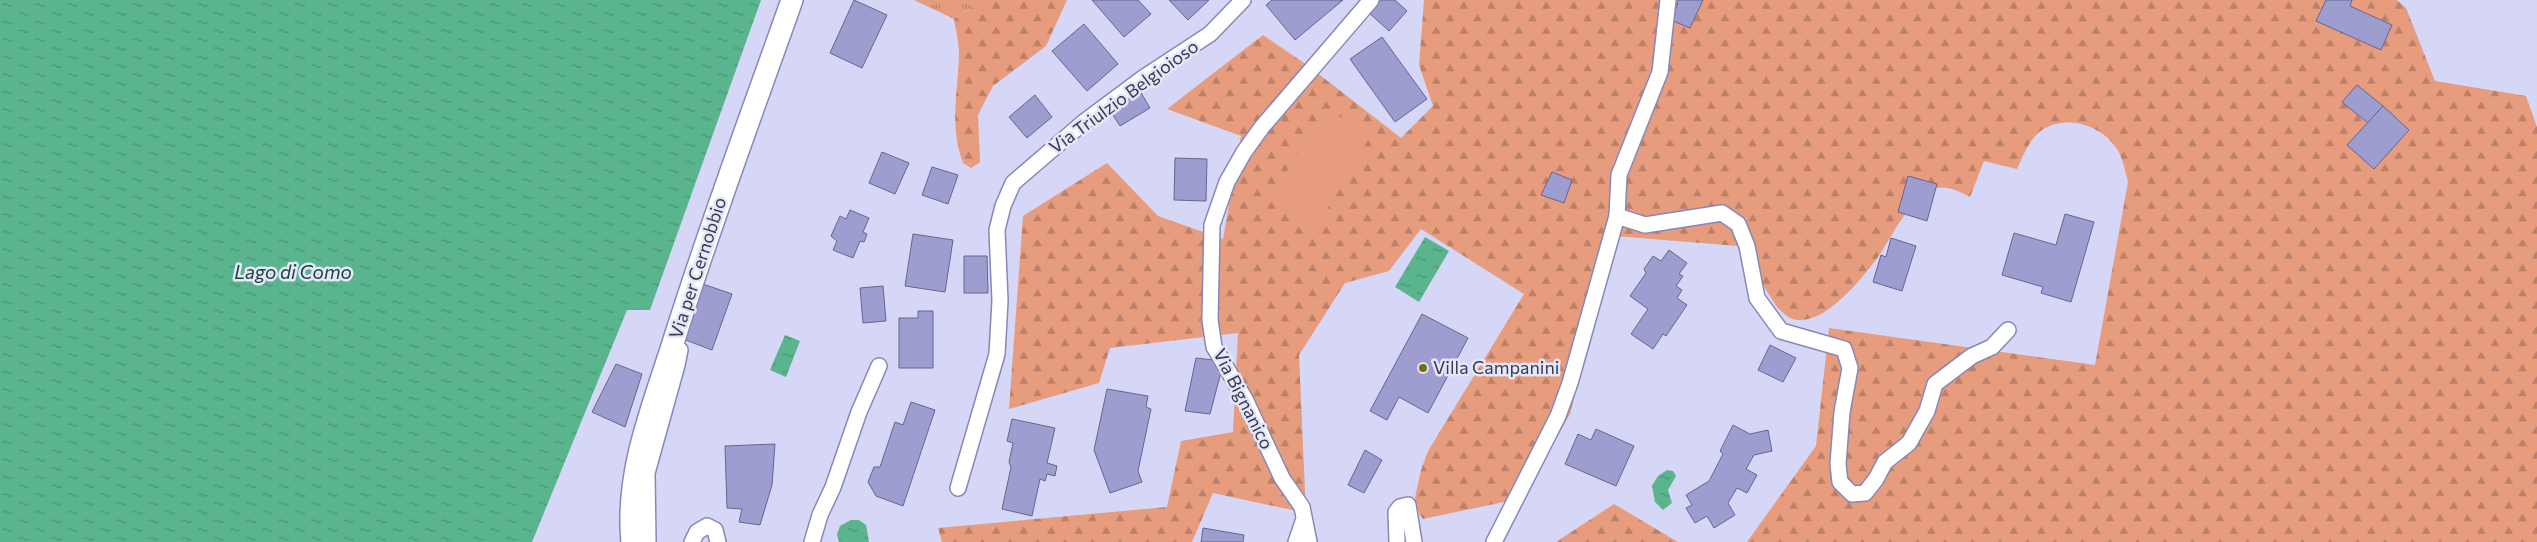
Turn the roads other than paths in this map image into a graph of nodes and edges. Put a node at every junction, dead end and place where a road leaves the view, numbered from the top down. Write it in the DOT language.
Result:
graph roads {
  1 [pos="792,0"];
  2 [pos="1243,0"];
  3 [pos="1371,0"];
  4 [pos="1668,0"];
  5 [pos="1617,216"];
  6 [pos="2008,330"];
  7 [pos="672,348"];
  8 [pos="879,366"];
  9 [pos="958,488"];
  10 [pos="1304,518"];
  11 [pos="632,542"];
  12 [pos="648,542"];
  13 [pos="692,542"];
  14 [pos="718,542"];
  15 [pos="812,542"];
  16 [pos="1296,542"];
  17 [pos="1309,542"];
  18 [pos="1397,542"];
  19 [pos="1414,542"];
  20 [pos="1494,542"];
  1 -- 7 [label="main road, Via per Cernobbio"];
  2 -- 9 [label="street, Via Triulzio Belgioioso"];
  3 -- 10 [label="street, Via Bignanico"];
  4 -- 5 [label="street"];
  5 -- 6 [label="street"];
  5 -- 20 [label="street"];
  7 -- 11 [label="main road, Via per Cernobbio"];
  7 -- 12 [label="street"];
  8 -- 15 [label="street"];
  10 -- 16 [label="street"];
  10 -- 17 [label="street, Via Bignanico"];
  13 -- 14 [label="street"];
  18 -- 19 [label="street"];
}
